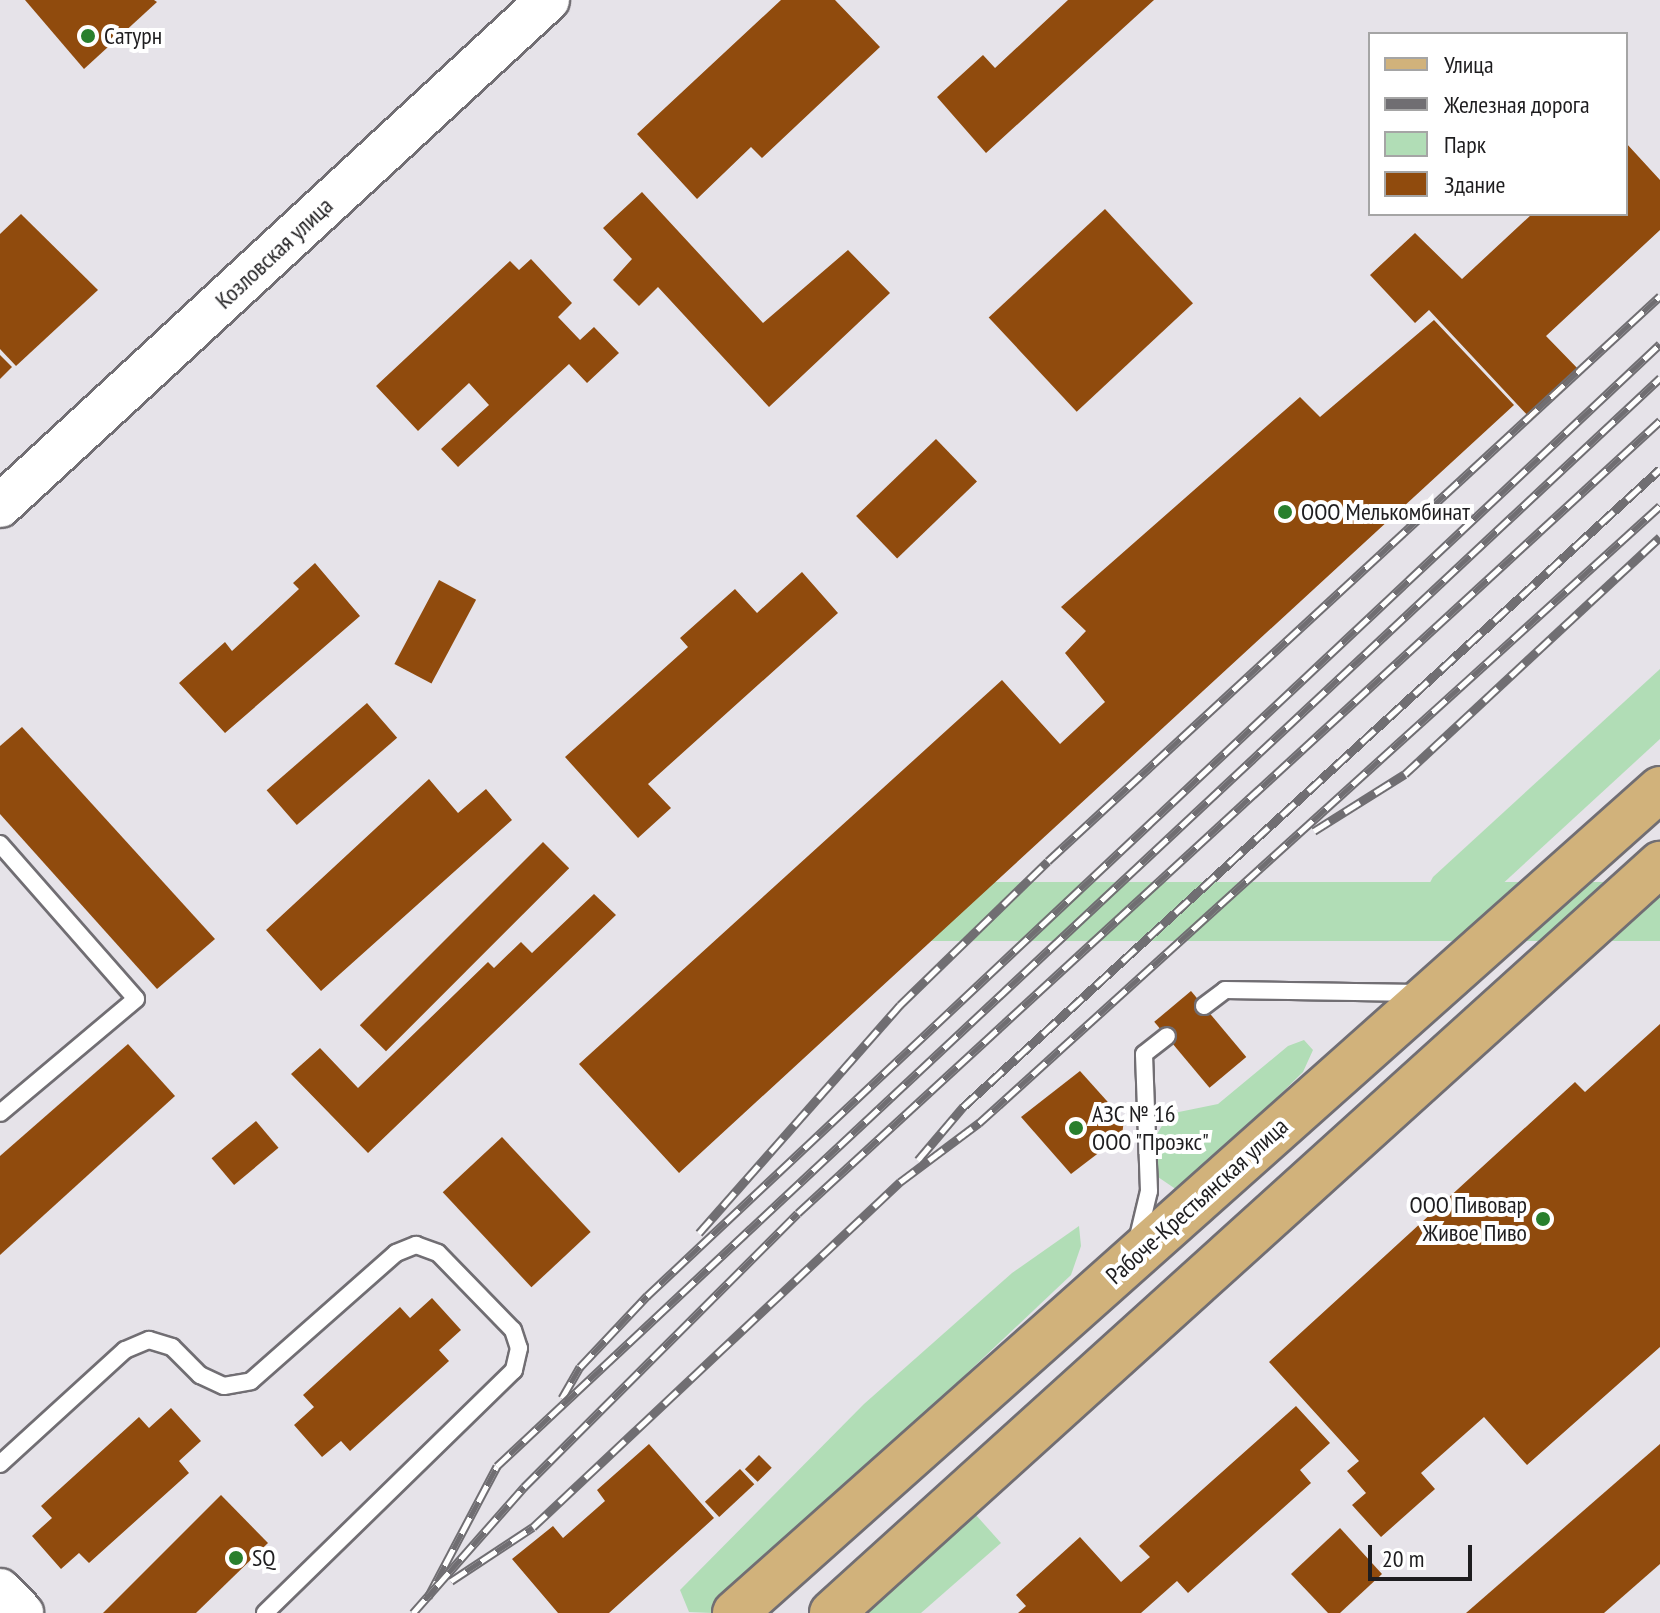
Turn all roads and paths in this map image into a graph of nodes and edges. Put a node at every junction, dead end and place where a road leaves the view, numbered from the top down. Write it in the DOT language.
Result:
graph roads {
  1 [pos="548,0"];
  2 [pos="0,506"];
  3 [pos="1660,789"];
  4 [pos="0,844"];
  5 [pos="1660,864"];
  6 [pos="1429,993"];
  7 [pos="1204,1006"];
  8 [pos="1167,1036"];
  9 [pos="0,1113"];
  10 [pos="1133,1258"];
  11 [pos="0,1464"];
  12 [pos="0,1590"];
  13 [pos="22,1613"];
  14 [pos="265,1613"];
  15 [pos="735,1613"];
  16 [pos="832,1613"];
  1 -- 2 [label="street, Козловская улица"];
  3 -- 6 [label="main road, Рабоче-Крестьянская улица"];
  4 -- 9 [label="lane"];
  5 -- 16 [label="main road"];
  6 -- 7 [label="lane"];
  6 -- 10 [label="main road, Рабоче-Крестьянская улица"];
  8 -- 10 [label="lane"];
  10 -- 15 [label="main road, Рабоче-Крестьянская улица"];
  11 -- 14 [label="lane"];
  12 -- 13 [label="street"];
}
